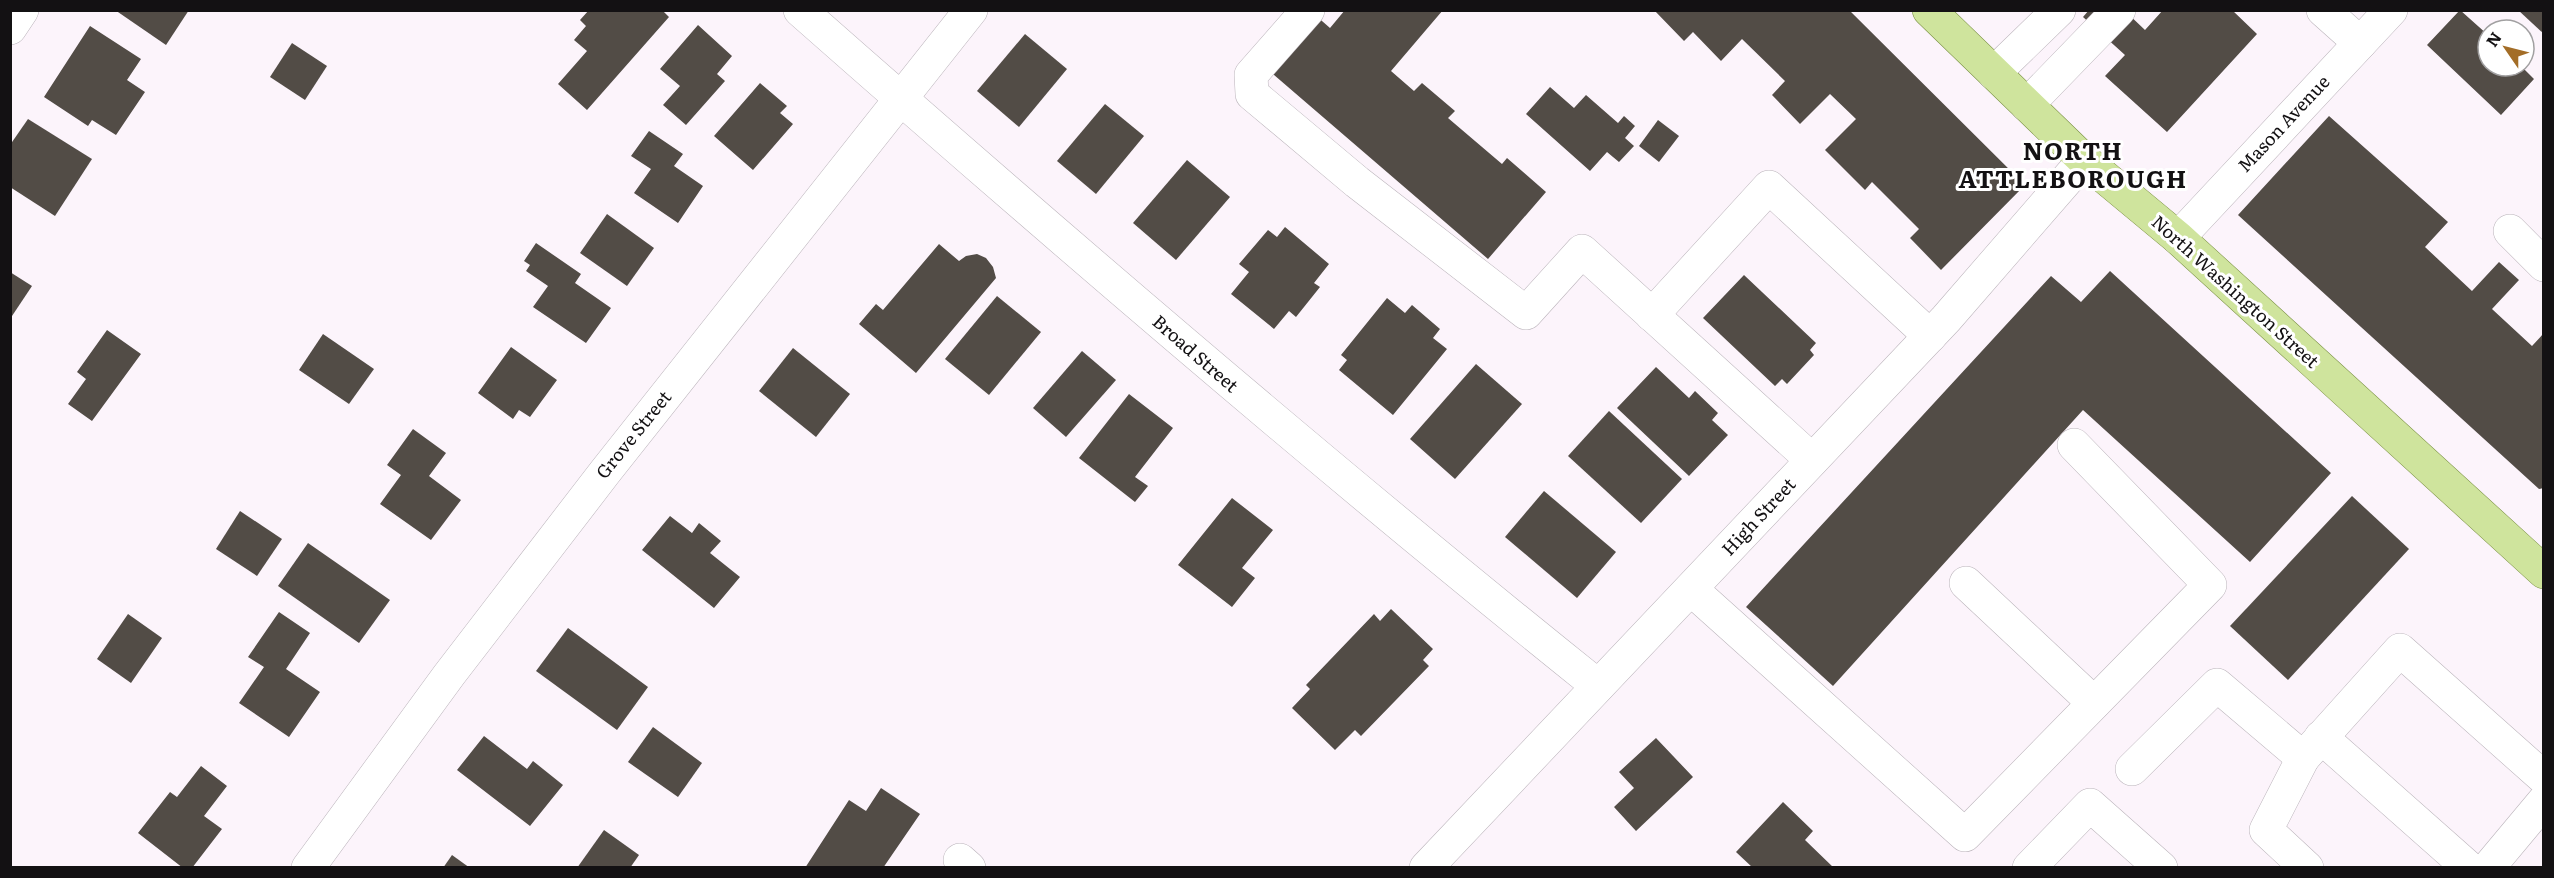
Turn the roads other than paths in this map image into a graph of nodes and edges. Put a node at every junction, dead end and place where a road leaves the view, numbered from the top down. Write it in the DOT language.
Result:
graph roads {
  1 [pos="22,10"];
  2 [pos="800,10"];
  3 [pos="971,10"];
  4 [pos="1308,10"];
  5 [pos="1929,10"];
  6 [pos="2059,10"];
  7 [pos="2119,10"];
  8 [pos="2323,10"];
  9 [pos="2391,10"];
  10 [pos="10,28"];
  11 [pos="2360,44"];
  12 [pos="1994,74"];
  13 [pos="901,99"];
  14 [pos="2027,105"];
  15 [pos="2084,160"];
  16 [pos="2510,231"];
  17 [pos="2178,238"];
  18 [pos="2544,265"];
  19 [pos="1652,315"];
  20 [pos="1930,336"];
  21 [pos="2074,446"];
  22 [pos="1812,460"];
  23 [pos="2540,563"];
  24 [pos="1966,583"];
  25 [pos="1691,589"];
  26 [pos="1598,686"];
  27 [pos="2094,703"];
  28 [pos="2312,748"];
  29 [pos="2132,769"];
  30 [pos="2544,778"];
  31 [pos="2544,801"];
  32 [pos="308,867"];
  33 [pos="1426,867"];
  34 [pos="2029,867"];
  35 [pos="2161,867"];
  36 [pos="2307,867"];
  37 [pos="2469,867"];
  38 [pos="2488,867"];
  1 -- 10 [label="street"];
  2 -- 13 [label="street, Broad Street"];
  3 -- 13 [label="street, Grove Street"];
  4 -- 19 [label="street"];
  5 -- 12 [label="main road, North Washington Street"];
  6 -- 12 [label="street"];
  7 -- 14 [label="street"];
  8 -- 11 [label="street"];
  9 -- 11 [label="street, Mason Avenue"];
  11 -- 17 [label="street, Mason Avenue"];
  12 -- 14 [label="main road, North Washington Street"];
  13 -- 26 [label="street, Broad Street"];
  13 -- 32 [label="street, Grove Street"];
  14 -- 15 [label="main road, North Washington Street"];
  15 -- 17 [label="main road, North Washington Street"];
  15 -- 20 [label="street, High Street"];
  16 -- 18 [label="street"];
  17 -- 23 [label="main road, North Washington Street"];
  19 -- 20 [label="street"];
  19 -- 22 [label="street"];
  20 -- 22 [label="street, High Street"];
  21 -- 27 [label="street"];
  22 -- 25 [label="street, High Street"];
  24 -- 27 [label="street"];
  25 -- 26 [label="street, High Street"];
  25 -- 27 [label="street"];
  26 -- 33 [label="street, High Street"];
  28 -- 29 [label="street"];
  28 -- 30 [label="street"];
  28 -- 36 [label="street"];
  28 -- 37 [label="street"];
  31 -- 38 [label="street"];
  34 -- 35 [label="street"];
}
